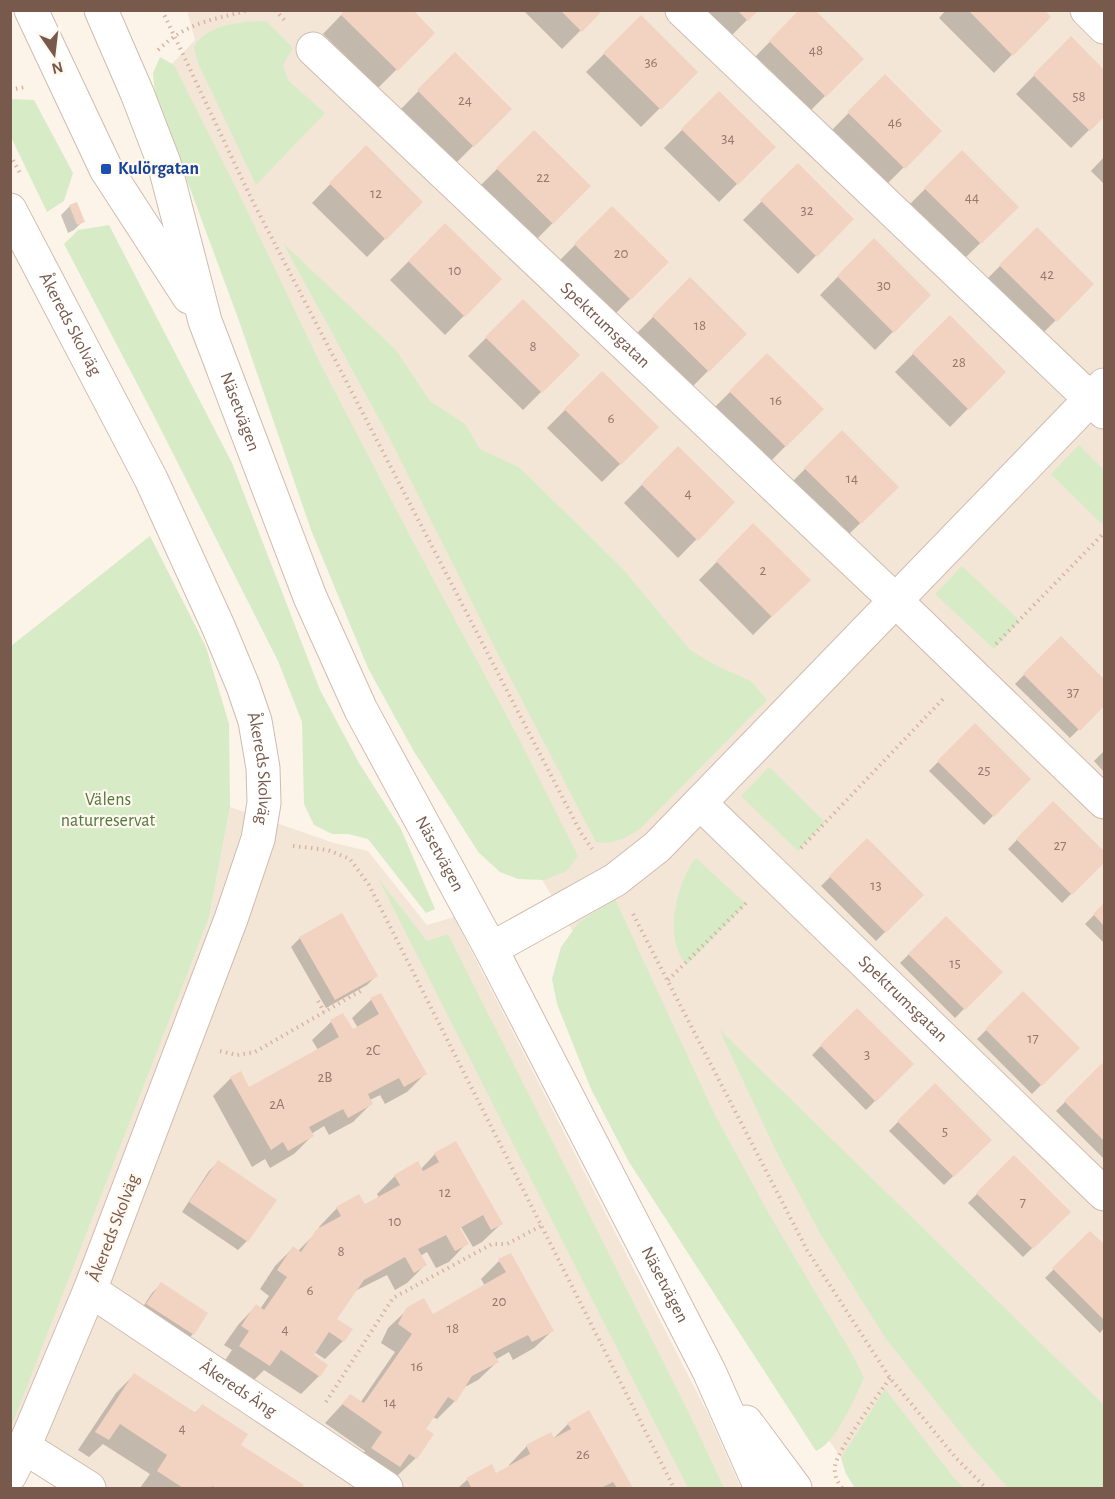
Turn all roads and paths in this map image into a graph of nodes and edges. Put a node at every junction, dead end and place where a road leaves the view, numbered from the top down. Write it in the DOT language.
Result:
graph roads {
  1 [pos="31,10"];
  2 [pos="101,10"];
  3 [pos="162,10"];
  4 [pos="249,10"];
  5 [pos="682,10"];
  6 [pos="1087,10"];
  7 [pos="1104,27"];
  8 [pos="175,35"];
  9 [pos="313,49"];
  10 [pos="10,155"];
  11 [pos="21,176"];
  12 [pos="10,210"];
  13 [pos="205,321"];
  14 [pos="1100,399"];
  15 [pos="1104,533"];
  16 [pos="896,602"];
  17 [pos="969,672"];
  18 [pos="1104,802"];
  19 [pos="700,803"];
  20 [pos="297,835"];
  21 [pos="258,839"];
  22 [pos="296,846"];
  23 [pos="291,856"];
  24 [pos="774,875"];
  25 [pos="615,880"];
  26 [pos="491,949"];
  27 [pos="668,980"];
  28 [pos="364,989"];
  29 [pos="318,1002"];
  30 [pos="324,1012"];
  31 [pos="184,1042"];
  32 [pos="1104,1194"];
  33 [pos="541,1226"];
  34 [pos="90,1290"];
  35 [pos="709,1371"];
  36 [pos="890,1378"];
  37 [pos="304,1435"];
  38 [pos="17,1461"];
  39 [pos="89,1488"];
  40 [pos="386,1488"];
  41 [pos="674,1488"];
  42 [pos="760,1488"];
  43 [pos="795,1488"];
  44 [pos="842,1488"];
  45 [pos="986,1488"];
  1 -- 13 [label="street, Näsetvägen"];
  2 -- 13 [label="street, Näsetvägen"];
  3 -- 8 [label="path"];
  4 -- 8 [label="path"];
  5 -- 14 [label="street"];
  6 -- 7 [label="street"];
  8 -- 25 [label="path"];
  9 -- 16 [label="street, Spektrumsgatan"];
  10 -- 11 [label="path"];
  12 -- 21 [label="street, Åkereds Skolväg"];
  13 -- 26 [label="street, Näsetvägen"];
  14 -- 16 [label="street"];
  15 -- 17 [label="path"];
  16 -- 17 [label="street, Spektrumsgatan"];
  16 -- 19 [label="street"];
  17 -- 18 [label="street, Spektrumsgatan"];
  17 -- 24 [label="path"];
  19 -- 24 [label="street, Spektrumsgatan"];
  19 -- 25 [label="street"];
  20 -- 22 [label="path"];
  21 -- 22 [label="path"];
  21 -- 31 [label="street, Åkereds Skolväg"];
  22 -- 23 [label="path"];
  22 -- 33 [label="path"];
  24 -- 27 [label="path"];
  24 -- 32 [label="street, Spektrumsgatan"];
  25 -- 26 [label="street"];
  25 -- 27 [label="path"];
  26 -- 35 [label="street, Näsetvägen"];
  27 -- 36 [label="path"];
  28 -- 30 [label="path"];
  29 -- 30 [label="path"];
  30 -- 31 [label="path"];
  31 -- 34 [label="street, Åkereds Skolväg"];
  33 -- 37 [label="path"];
  33 -- 41 [label="path"];
  34 -- 37 [label="street, Åkereds Äng"];
  34 -- 38 [label="street, Åkereds Skolväg"];
  35 -- 42 [label="street, Näsetvägen"];
  35 -- 43 [label="street, Näsetvägen"];
  36 -- 44 [label="path"];
  36 -- 45 [label="path"];
  37 -- 40 [label="street, Åkereds Äng"];
  38 -- 39 [label="street, Åkereds Skolväg"];
}
